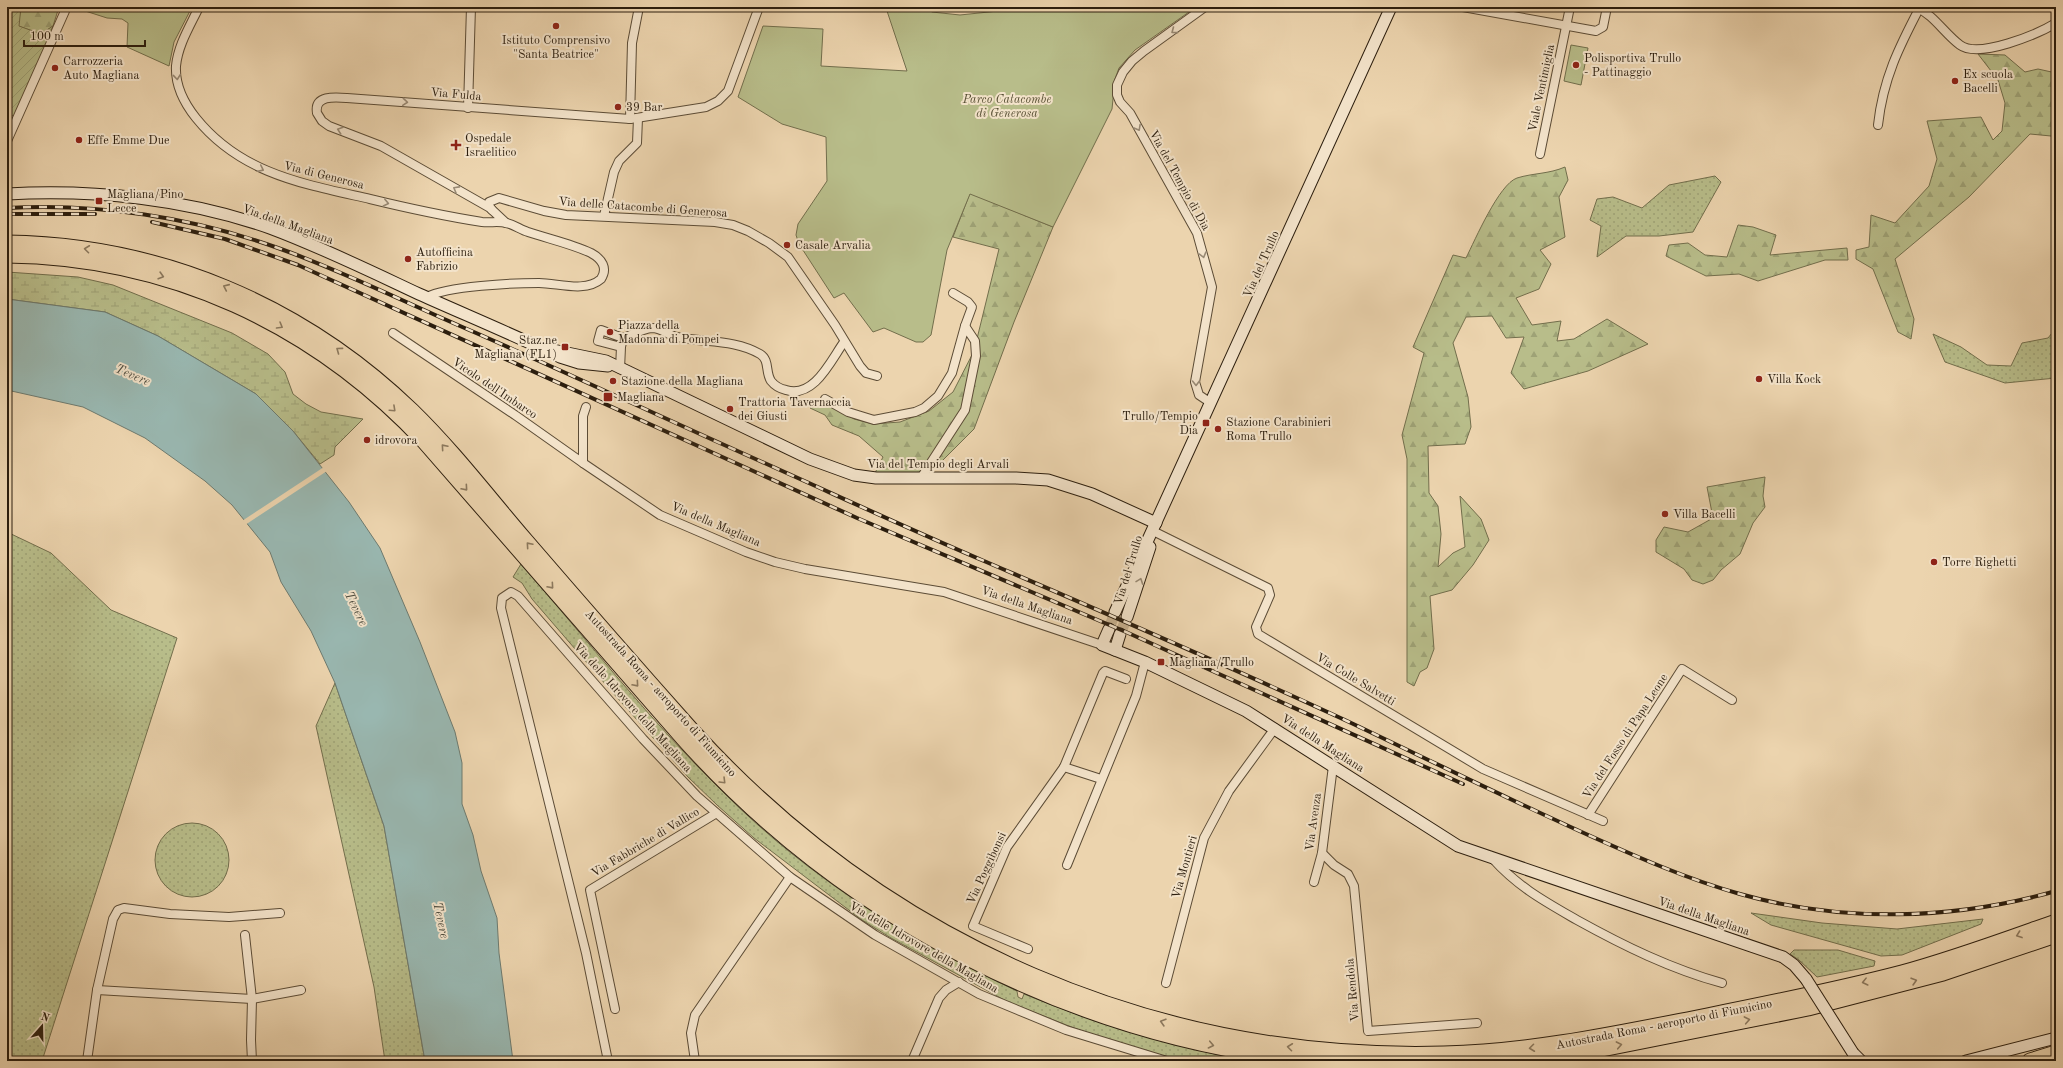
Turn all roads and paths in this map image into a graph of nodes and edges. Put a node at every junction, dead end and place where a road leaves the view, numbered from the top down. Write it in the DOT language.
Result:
graph roads {
  1 [pos="199,7"];
  2 [pos="471,7"];
  3 [pos="639,7"];
  4 [pos="759,7"];
  5 [pos="1205,7"];
  6 [pos="1391,7"];
  7 [pos="1463,7"];
  8 [pos="1570,7"];
  9 [pos="1607,7"];
  10 [pos="1918,8"];
  11 [pos="65,11"];
  12 [pos="2056,23"];
  13 [pos="1567,26"];
  14 [pos="468,108"];
  15 [pos="634,118"];
  16 [pos="1878,125"];
  17 [pos="7,141"];
  18 [pos="1540,154"];
  19 [pos="7,194"];
  20 [pos="490,208"];
  21 [pos="604,216"];
  22 [pos="489,223"];
  23 [pos="506,223"];
  24 [pos="7,243"];
  25 [pos="7,255"];
  26 [pos="124,261"];
  27 [pos="953,293"];
  28 [pos="427,297"];
  29 [pos="964,326"];
  30 [pos="392,334"];
  31 [pos="623,338"];
  32 [pos="844,342"];
  33 [pos="621,347"];
  34 [pos="617,367"];
  35 [pos="877,376"];
  36 [pos="367,378"];
  37 [pos="825,399"];
  38 [pos="1211,404"];
  39 [pos="586,408"];
  40 [pos="583,463"];
  41 [pos="921,478"];
  42 [pos="1154,527"];
  43 [pos="1115,612"];
  44 [pos="1127,617"];
  45 [pos="1109,629"];
  46 [pos="1120,634"];
  47 [pos="1102,645"];
  48 [pos="1115,650"];
  49 [pos="1145,662"];
  50 [pos="1126,679"];
  51 [pos="1732,700"];
  52 [pos="1275,728"];
  53 [pos="1333,766"];
  54 [pos="1064,767"];
  55 [pos="1101,779"];
  56 [pos="715,814"];
  57 [pos="1588,815"];
  58 [pos="1603,821"];
  59 [pos="1322,853"];
  60 [pos="1491,857"];
  61 [pos="1067,865"];
  62 [pos="790,877"];
  63 [pos="1314,882"];
  64 [pos="280,913"];
  65 [pos="2056,922"];
  66 [pos="245,935"];
  67 [pos="2056,935"];
  68 [pos="1028,949"];
  69 [pos="959,982"];
  70 [pos="1166,983"];
  71 [pos="1722,983"];
  72 [pos="97,990"];
  73 [pos="302,990"];
  74 [pos="252,998"];
  75 [pos="615,1009"];
  76 [pos="1477,1023"];
  77 [pos="2056,1038"];
  78 [pos="2056,1053"];
  79 [pos="87,1061"];
  80 [pos="252,1061"];
  81 [pos="608,1061"];
  82 [pos="695,1061"];
  83 [pos="912,1061"];
  84 [pos="1167,1061"];
  85 [pos="1310,1061"];
  86 [pos="1518,1061"];
  87 [pos="1861,1061"];
  88 [pos="1966,1061"];
  89 [pos="2030,1061"];
  1 -- 22 [label="street, Via di Generosa, one-way"];
  2 -- 14 [label="street"];
  3 -- 15 [label="street"];
  4 -- 15 [label="street, Via Fulda"];
  5 -- 38 [label="street, Via del Tempio di Dia, one-way"];
  6 -- 38 [label="main road, Via del Trullo"];
  7 -- 13 [label="street"];
  8 -- 13 [label="street, Viale Ventimiglia"];
  9 -- 13 [label="street"];
  10 -- 12 [label="street"];
  10 -- 16 [label="street"];
  11 -- 17 [label="street"];
  13 -- 18 [label="street, Viale Ventimiglia"];
  14 -- 15 [label="street, Via Fulda"];
  20 -- 14 [label="street, Via Fulda, one-way"];
  15 -- 21 [label="street"];
  19 -- 28 [label="main road, Via della Magliana"];
  20 -- 21 [label="street, Via delle Catacombe di Generosa"];
  20 -- 22 [label="street"];
  20 -- 23 [label="street, Via Fulda"];
  21 -- 32 [label="street, Via delle Catacombe di Generosa"];
  22 -- 23 [label="street, Via di Generosa"];
  23 -- 28 [label="street, Via di Generosa"];
  26 -- 24 [label="highway, Autostrada Roma - aeroporto di Fiumicino, one-way"];
  25 -- 26 [label="highway, Autostrada Roma - aeroporto di Fiumicino"];
  26 -- 36 [label="highway, Autostrada Roma - aeroporto di Fiumicino"];
  27 -- 29 [label="street"];
  28 -- 34 [label="main road, Via della Magliana"];
  29 -- 37 [label="street"];
  29 -- 41 [label="street"];
  30 -- 40 [label="street, Vicolo dell'Imbarco"];
  31 -- 32 [label="street"];
  31 -- 33 [label="street"];
  31 -- 33 [label="street"];
  32 -- 35 [label="street, Via delle Catacombe di Generosa"];
  33 -- 34 [label="street"];
  34 -- 41 [label="main road, Via del Tempio degli Arvali"];
  65 -- 36 [label="highway, Autostrada Roma - aeroporto di Fiumicino, one-way"];
  36 -- 85 [label="highway, Autostrada Roma - aeroporto di Fiumicino, one-way"];
  38 -- 42 [label="main road, Via del Trullo"];
  39 -- 40 [label="street"];
  40 -- 47 [label="street, Via della Magliana"];
  41 -- 42 [label="main road, Via del Tempio degli Arvali"];
  42 -- 43 [label="main road, Via del Trullo"];
  44 -- 42 [label="main road, Via del Trullo, one-way"];
  42 -- 57 [label="street, Via Colle Salvetti"];
  45 -- 47 [label="main road"];
  46 -- 48 [label="main road"];
  47 -- 48 [label="main road, Via della Magliana"];
  48 -- 49 [label="main road, Via della Magliana"];
  49 -- 52 [label="main road, Via della Magliana"];
  49 -- 55 [label="street"];
  50 -- 54 [label="street"];
  51 -- 57 [label="street, Via del Fosso di Papa Leone"];
  52 -- 53 [label="main road, Via della Magliana"];
  52 -- 70 [label="street, Via Montieri"];
  53 -- 59 [label="street, Via Avenza"];
  53 -- 60 [label="main road, Via della Magliana"];
  54 -- 55 [label="street"];
  54 -- 68 [label="street, Via Poggibonsi"];
  55 -- 61 [label="street"];
  56 -- 62 [label="street, Via delle Idrovore della Magliana"];
  56 -- 75 [label="street, Via Fabbriche di Vallico"];
  56 -- 81 [label="street, Via delle Idrovore della Magliana"];
  57 -- 58 [label="street, Via Colle Salvetti"];
  59 -- 63 [label="street, Via Avenza"];
  59 -- 76 [label="street, Via Rendola"];
  60 -- 71 [label="street, Via della Magliana"];
  60 -- 87 [label="main road, Via della Magliana, bridge"];
  62 -- 69 [label="street, Via delle Idrovore della Magliana"];
  62 -- 82 [label="street"];
  64 -- 72 [label="street"];
  66 -- 74 [label="street"];
  86 -- 67 [label="highway, Autostrada Roma - aeroporto di Fiumicino, one-way"];
  69 -- 83 [label="street"];
  69 -- 84 [label="street, Via delle Idrovore della Magliana"];
  72 -- 74 [label="street"];
  72 -- 79 [label="street"];
  73 -- 74 [label="street"];
  74 -- 80 [label="street"];
  77 -- 88 [label="main road"];
  78 -- 89 [label="highway"];
}
